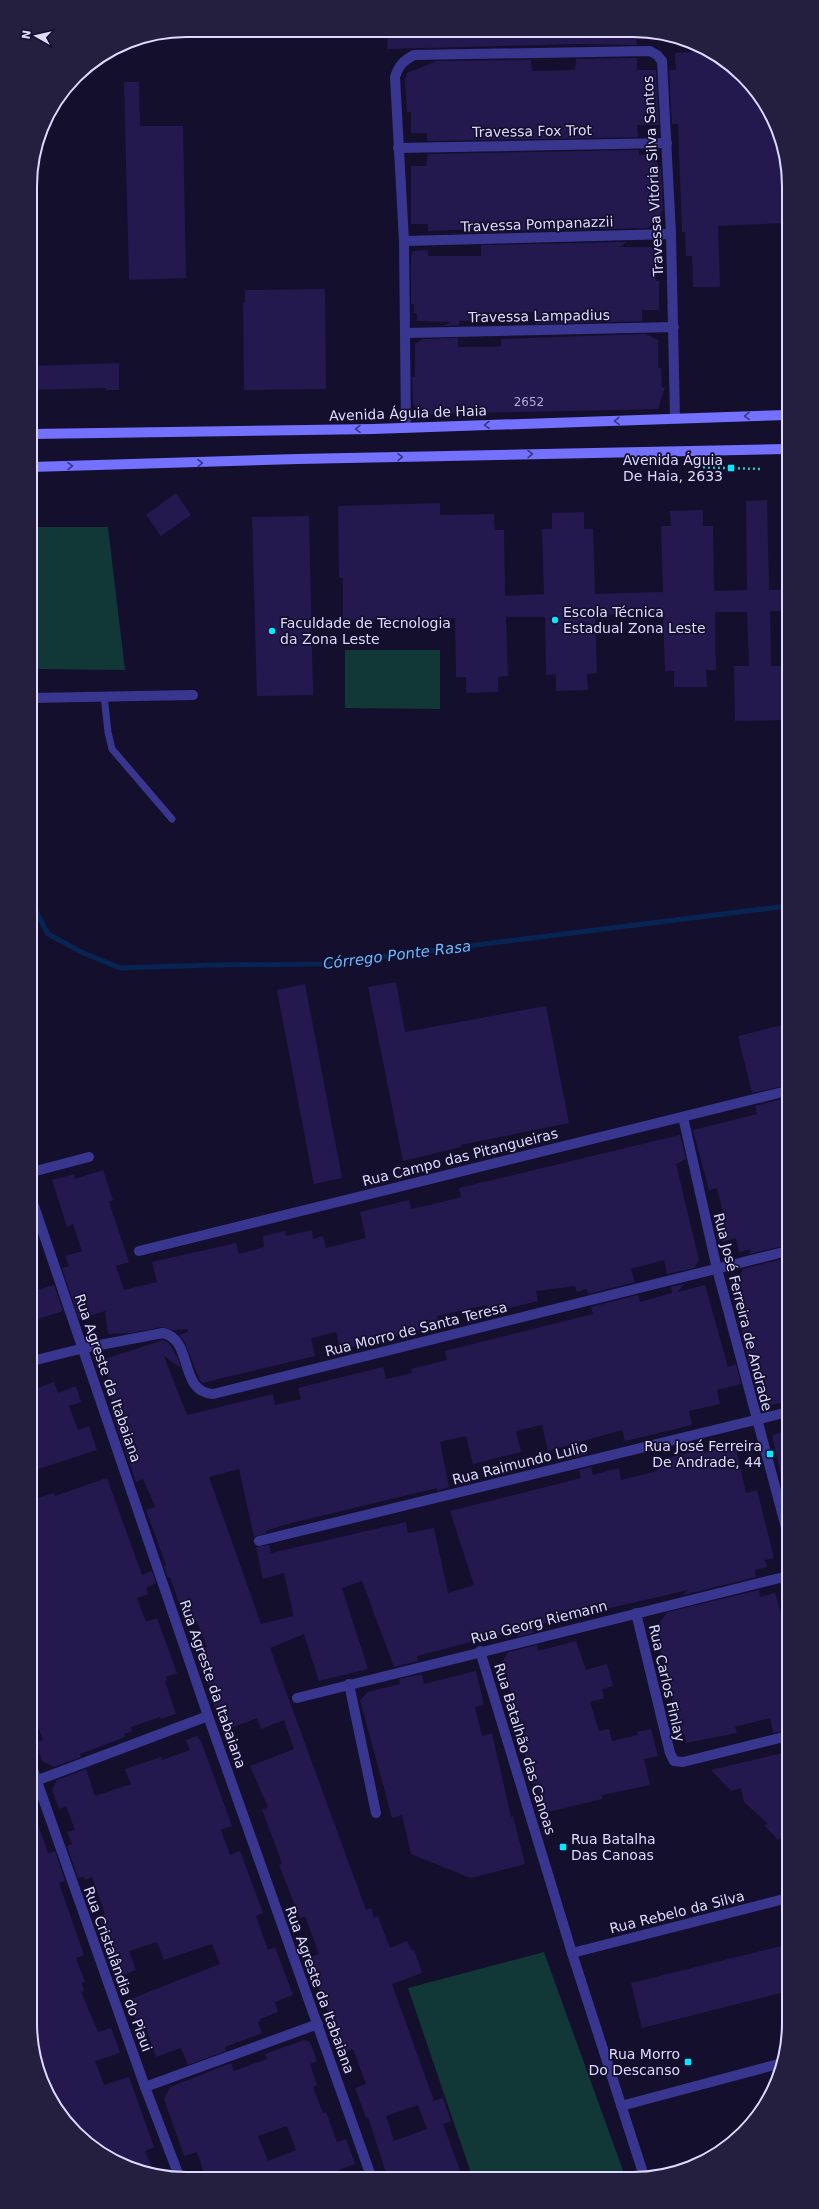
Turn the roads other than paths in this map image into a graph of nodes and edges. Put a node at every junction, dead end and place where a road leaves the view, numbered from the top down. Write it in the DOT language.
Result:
graph roads {
  1 [pos="667,143"];
  2 [pos="398,148"];
  3 [pos="671,234"];
  4 [pos="404,241"];
  5 [pos="674,326"];
  6 [pos="405,333"];
  7 [pos="782,415"];
  8 [pos="675,418"];
  9 [pos="406,428"];
  10 [pos="37,434"];
  11 [pos="782,449"];
  12 [pos="37,467"];
  13 [pos="193,694"];
  14 [pos="104,696"];
  15 [pos="37,698"];
  16 [pos="172,819"];
  17 [pos="782,1092"];
  18 [pos="683,1116"];
  19 [pos="89,1157"];
  20 [pos="37,1171"];
  21 [pos="37,1214"];
  22 [pos="139,1251"];
  23 [pos="782,1252"];
  24 [pos="716,1269"];
  25 [pos="84,1348"];
  26 [pos="37,1360"];
  27 [pos="782,1414"];
  28 [pos="756,1420"];
  29 [pos="782,1513"];
  30 [pos="259,1541"];
  31 [pos="782,1578"];
  32 [pos="636,1614"];
  33 [pos="480,1651"];
  34 [pos="349,1684"];
  35 [pos="297,1698"];
  36 [pos="208,1716"];
  37 [pos="782,1737"];
  38 [pos="37,1780"];
  39 [pos="37,1789"];
  40 [pos="376,1813"];
  41 [pos="782,1900"];
  42 [pos="572,1952"];
  43 [pos="318,2024"];
  44 [pos="776,2065"];
  45 [pos="145,2087"];
  46 [pos="621,2106"];
  47 [pos="177,2172"];
  48 [pos="370,2172"];
  49 [pos="643,2172"];
  1 -- 2 [label="street, Travessa Fox Trot"];
  1 -- 2 [label="street, Travessa Vitória Silva Santos"];
  1 -- 3 [label="street, Travessa Vitória Silva Santos"];
  2 -- 4 [label="street, Travessa Vitória Silva Santos"];
  3 -- 4 [label="street, Travessa Pompanazzii"];
  3 -- 5 [label="street, Travessa Vitória Silva Santos"];
  4 -- 6 [label="street, Travessa Vitória Silva Santos"];
  5 -- 6 [label="street, Travessa Lampadius"];
  5 -- 8 [label="street, Travessa Vitória Silva Santos"];
  6 -- 9 [label="street, Travessa Vitória Silva Santos"];
  7 -- 8 [label="main road, Avenida Águia de Haia, one-way"];
  8 -- 9 [label="main road, Avenida Águia de Haia, one-way"];
  9 -- 10 [label="main road, Avenida Águia de Haia, one-way"];
  12 -- 11 [label="main road, one-way"];
  13 -- 14 [label="street"];
  14 -- 15 [label="street"];
  14 -- 16 [label="lane"];
  17 -- 18 [label="street, Rua Campo das Pitangueiras"];
  18 -- 22 [label="street, Rua Campo das Pitangueiras"];
  18 -- 24 [label="street, Rua José Ferreira de Andrade"];
  19 -- 20 [label="street"];
  21 -- 25 [label="street, Rua Agreste da Itabaiana"];
  23 -- 24 [label="street, Rua Morro de Santa Teresa"];
  24 -- 25 [label="street, Rua Morro de Santa Teresa"];
  24 -- 28 [label="street, Rua José Ferreira de Andrade"];
  25 -- 26 [label="street, Rua Morro de Santa Teresa"];
  25 -- 36 [label="street, Rua Agreste da Itabaiana"];
  27 -- 28 [label="street, Rua Raimundo Lulio"];
  28 -- 29 [label="street, Rua José Ferreira de Andrade"];
  28 -- 30 [label="street, Rua Raimundo Lulio"];
  31 -- 32 [label="street, Rua Georg Riemann"];
  32 -- 33 [label="street, Rua Georg Riemann"];
  32 -- 37 [label="street, Rua Carlos Finlay"];
  33 -- 34 [label="street, Rua Georg Riemann"];
  33 -- 42 [label="street, Rua Batalhão das Canoas"];
  34 -- 35 [label="street, Rua Georg Riemann"];
  34 -- 40 [label="street"];
  36 -- 38 [label="street"];
  36 -- 43 [label="street, Rua Agreste da Itabaiana"];
  39 -- 45 [label="street, Rua Cristalândia do Piaui"];
  41 -- 42 [label="street, Rua Rebelo da Silva"];
  42 -- 46 [label="street, Rua Batalhão das Canoas"];
  43 -- 45 [label="street"];
  43 -- 48 [label="street, Rua Agreste da Itabaiana"];
  44 -- 46 [label="street"];
  45 -- 47 [label="street, Rua Cristalândia do Piaui"];
  46 -- 49 [label="street, Rua Batalhão das Canoas"];
}
